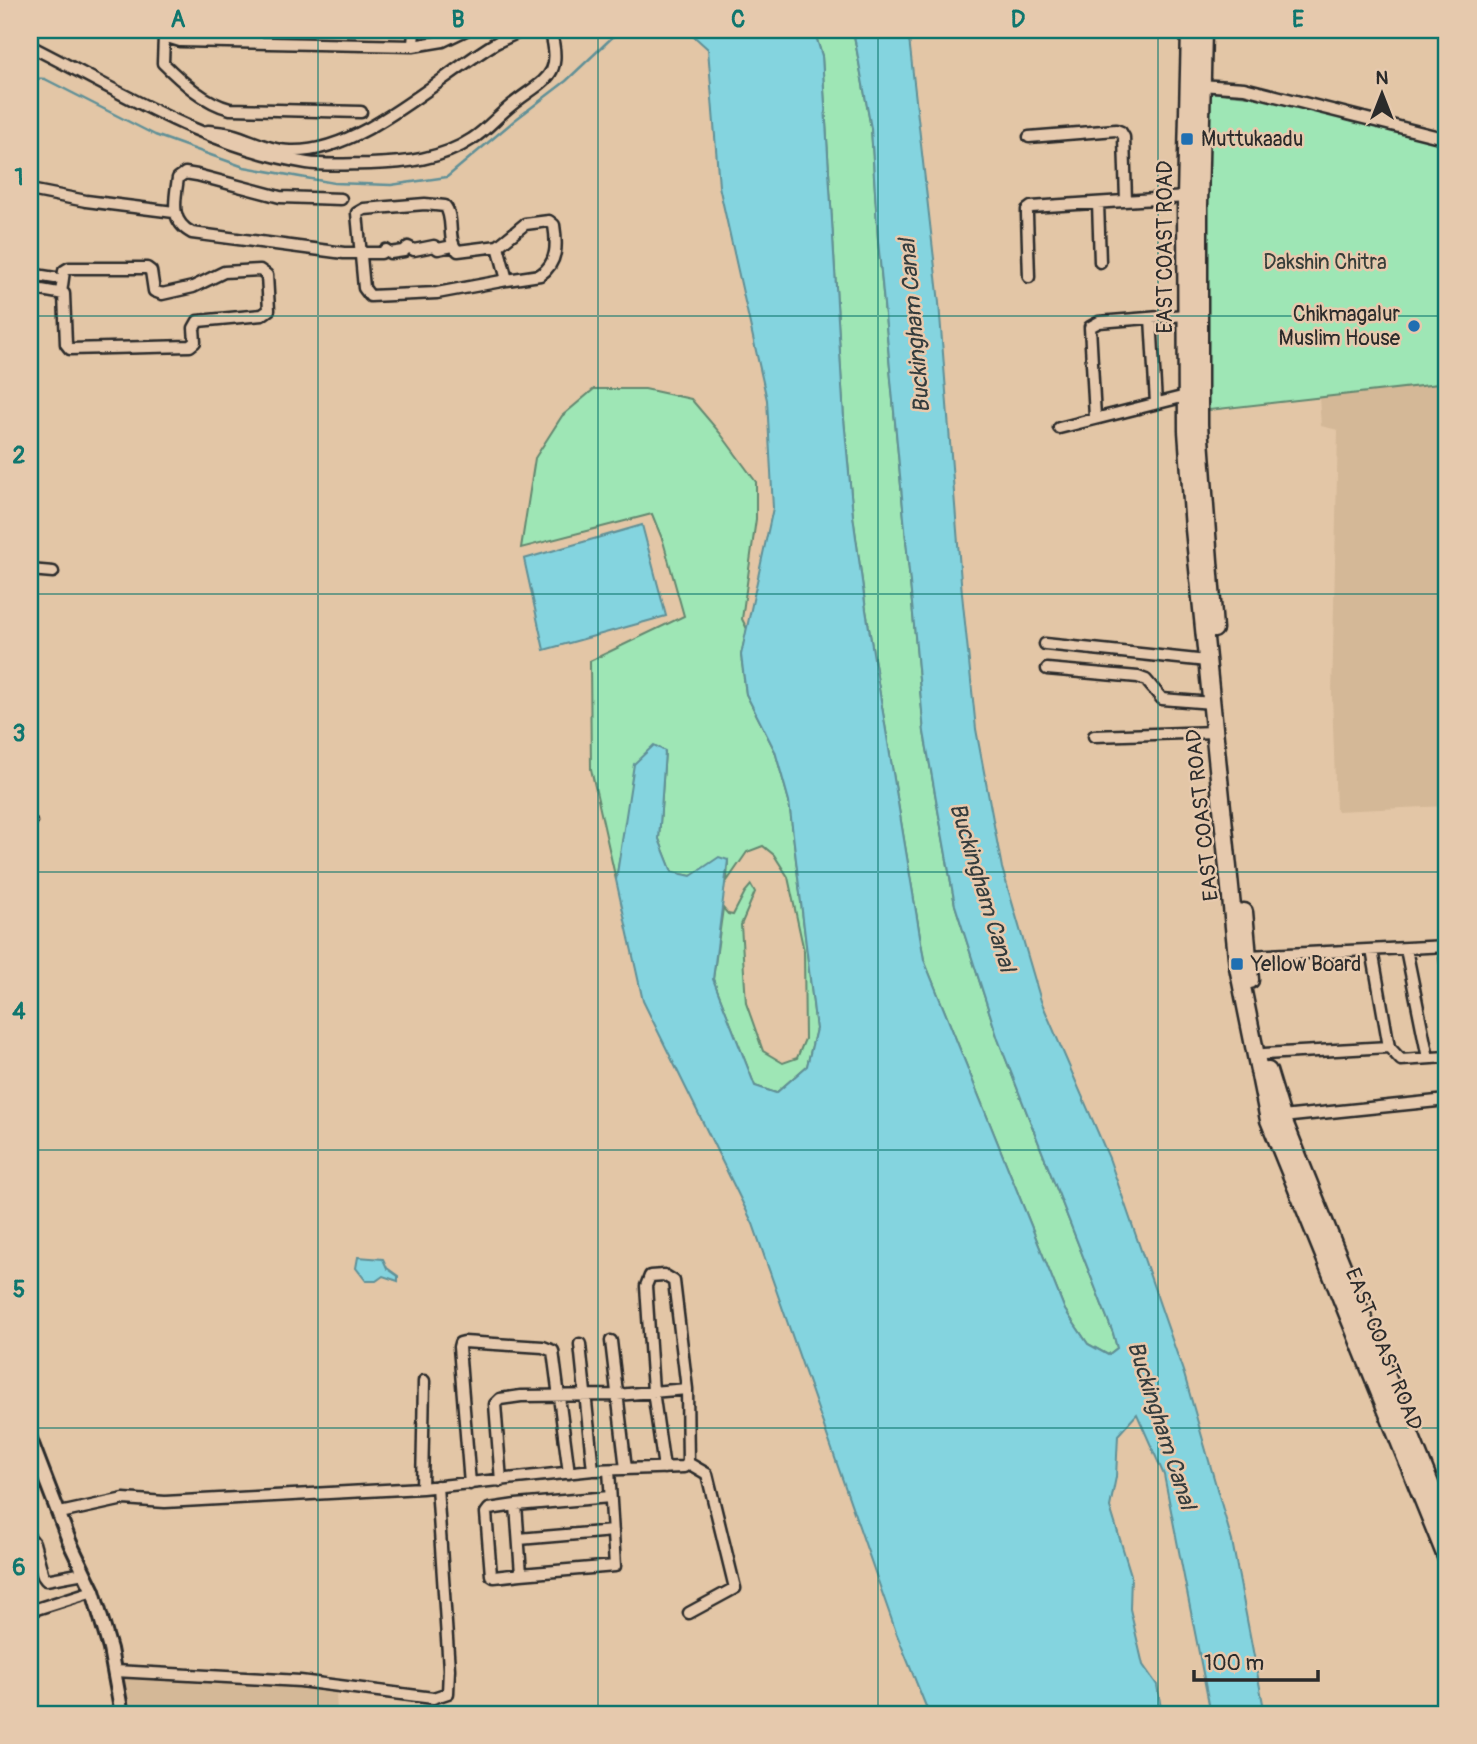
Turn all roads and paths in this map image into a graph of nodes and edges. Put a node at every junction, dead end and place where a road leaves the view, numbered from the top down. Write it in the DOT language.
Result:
graph roads {
  1 [pos="414,30"];
  2 [pos="466,30"];
  3 [pos="523,30"];
  4 [pos="550,30"];
  5 [pos="1190,30"];
  6 [pos="1203,30"];
  7 [pos="162,33"];
  8 [pos="30,46"];
  9 [pos="414,46"];
  10 [pos="1200,85"];
  11 [pos="361,112"];
  12 [pos="197,129"];
  13 [pos="1030,137"];
  14 [pos="1447,139"];
  15 [pos="30,190"];
  16 [pos="1186,197"];
  17 [pos="341,199"];
  18 [pos="1126,201"];
  19 [pos="1098,203"];
  20 [pos="174,212"];
  21 [pos="498,246"];
  22 [pos="455,248"];
  23 [pos="361,255"];
  24 [pos="1100,262"];
  25 [pos="30,274"];
  26 [pos="1029,277"];
  27 [pos="55,278"];
  28 [pos="508,280"];
  29 [pos="30,288"];
  30 [pos="61,293"];
  31 [pos="1185,315"];
  32 [pos="1151,318"];
  33 [pos="1186,397"];
  34 [pos="1156,403"];
  35 [pos="1193,416"];
  36 [pos="1095,417"];
  37 [pos="1059,428"];
  38 [pos="30,570"];
  39 [pos="53,572"];
  40 [pos="1045,644"];
  41 [pos="1207,661"];
  42 [pos="1047,669"];
  43 [pos="1212,703"];
  44 [pos="1214,732"];
  45 [pos="1094,736"];
  46 [pos="1446,946"];
  47 [pos="1406,948"];
  48 [pos="1372,950"];
  49 [pos="1249,956"];
  50 [pos="1447,968"];
  51 [pos="1389,1047"];
  52 [pos="1264,1054"];
  53 [pos="1447,1057"];
  54 [pos="1428,1058"];
  55 [pos="1447,1100"];
  56 [pos="1282,1116"];
  57 [pos="611,1341"];
  58 [pos="580,1344"];
  59 [pos="424,1381"];
  60 [pos="687,1390"];
  61 [pos="653,1391"];
  62 [pos="617,1395"];
  63 [pos="560,1396"];
  64 [pos="585,1396"];
  65 [pos="30,1439"];
  66 [pos="688,1463"];
  67 [pos="664,1468"];
  68 [pos="626,1469"];
  69 [pos="593,1470"];
  70 [pos="609,1470"];
  71 [pos="569,1473"];
  72 [pos="1422,1479"];
  73 [pos="501,1481"];
  74 [pos="470,1484"];
  75 [pos="437,1486"];
  76 [pos="422,1488"];
  77 [pos="610,1497"];
  78 [pos="516,1505"];
  79 [pos="60,1513"];
  80 [pos="1447,1526"];
  81 [pos="613,1531"];
  82 [pos="30,1538"];
  83 [pos="519,1539"];
  84 [pos="1447,1559"];
  85 [pos="84,1573"];
  86 [pos="521,1574"];
  87 [pos="93,1591"];
  88 [pos="30,1611"];
  89 [pos="690,1613"];
  90 [pos="115,1671"];
  91 [pos="122,1714"];
  1 -- 9 [label="street"];
  2 -- 9 [label="street"];
  3 -- 12 [label="street"];
  4 -- 12 [label="street"];
  5 -- 16 [label="main road, EAST COAST ROAD"];
  6 -- 10 [label="main road, EAST COAST ROAD"];
  7 -- 9 [label="street"];
  7 -- 11 [label="street"];
  8 -- 12 [label="street"];
  10 -- 14 [label="street"];
  10 -- 35 [label="main road, EAST COAST ROAD"];
  13 -- 18 [label="street"];
  15 -- 20 [label="street"];
  16 -- 18 [label="street"];
  16 -- 31 [label="main road, EAST COAST ROAD"];
  17 -- 20 [label="street"];
  18 -- 19 [label="street"];
  19 -- 24 [label="street"];
  19 -- 26 [label="street"];
  20 -- 23 [label="street"];
  21 -- 22 [label="street"];
  21 -- 28 [label="street"];
  21 -- 28 [label="street"];
  22 -- 23 [label="street"];
  22 -- 23 [label="street"];
  23 -- 28 [label="street"];
  25 -- 27 [label="street"];
  29 -- 30 [label="street"];
  30 -- 30 [label="street"];
  31 -- 32 [label="street"];
  31 -- 33 [label="main road, EAST COAST ROAD"];
  32 -- 34 [label="street"];
  32 -- 36 [label="street"];
  33 -- 34 [label="street"];
  33 -- 35 [label="main road, EAST COAST ROAD"];
  34 -- 36 [label="street"];
  35 -- 41 [label="main road, EAST COAST ROAD"];
  35 -- 49 [label="main road, EAST COAST ROAD"];
  36 -- 37 [label="street"];
  38 -- 39 [label="street"];
  40 -- 41 [label="street"];
  41 -- 43 [label="main road, EAST COAST ROAD"];
  42 -- 43 [label="street"];
  43 -- 44 [label="main road, EAST COAST ROAD"];
  44 -- 45 [label="street"];
  44 -- 72 [label="main road, EAST COAST ROAD"];
  46 -- 47 [label="street"];
  46 -- 50 [label="street"];
  47 -- 48 [label="street"];
  47 -- 54 [label="street"];
  48 -- 49 [label="street"];
  48 -- 51 [label="street"];
  49 -- 52 [label="main road, EAST COAST ROAD"];
  51 -- 52 [label="street"];
  51 -- 54 [label="street"];
  52 -- 56 [label="main road, EAST COAST ROAD"];
  53 -- 54 [label="street"];
  55 -- 56 [label="street"];
  56 -- 72 [label="main road, EAST COAST ROAD"];
  57 -- 62 [label="street"];
  58 -- 64 [label="street"];
  59 -- 76 [label="street"];
  60 -- 61 [label="street"];
  60 -- 61 [label="street"];
  60 -- 66 [label="street"];
  61 -- 62 [label="street"];
  61 -- 67 [label="street"];
  62 -- 64 [label="street"];
  62 -- 68 [label="street"];
  63 -- 64 [label="street"];
  63 -- 71 [label="street"];
  63 -- 73 [label="street"];
  63 -- 74 [label="street"];
  64 -- 69 [label="street"];
  65 -- 79 [label="street"];
  66 -- 67 [label="street"];
  66 -- 89 [label="street"];
  67 -- 68 [label="street"];
  68 -- 70 [label="street"];
  69 -- 70 [label="street"];
  69 -- 71 [label="street"];
  70 -- 77 [label="street"];
  71 -- 73 [label="street"];
  72 -- 80 [label="main road, EAST COAST ROAD"];
  72 -- 84 [label="main road, EAST COAST ROAD"];
  73 -- 74 [label="street"];
  74 -- 75 [label="street"];
  75 -- 76 [label="street"];
  75 -- 90 [label="street"];
  76 -- 79 [label="street"];
  77 -- 78 [label="street"];
  77 -- 81 [label="street"];
  78 -- 83 [label="street"];
  78 -- 86 [label="street"];
  79 -- 85 [label="street"];
  81 -- 83 [label="street"];
  81 -- 86 [label="street"];
  82 -- 85 [label="street"];
  83 -- 86 [label="street"];
  85 -- 87 [label="street"];
  87 -- 88 [label="street"];
  87 -- 90 [label="street"];
  90 -- 91 [label="street"];
}
